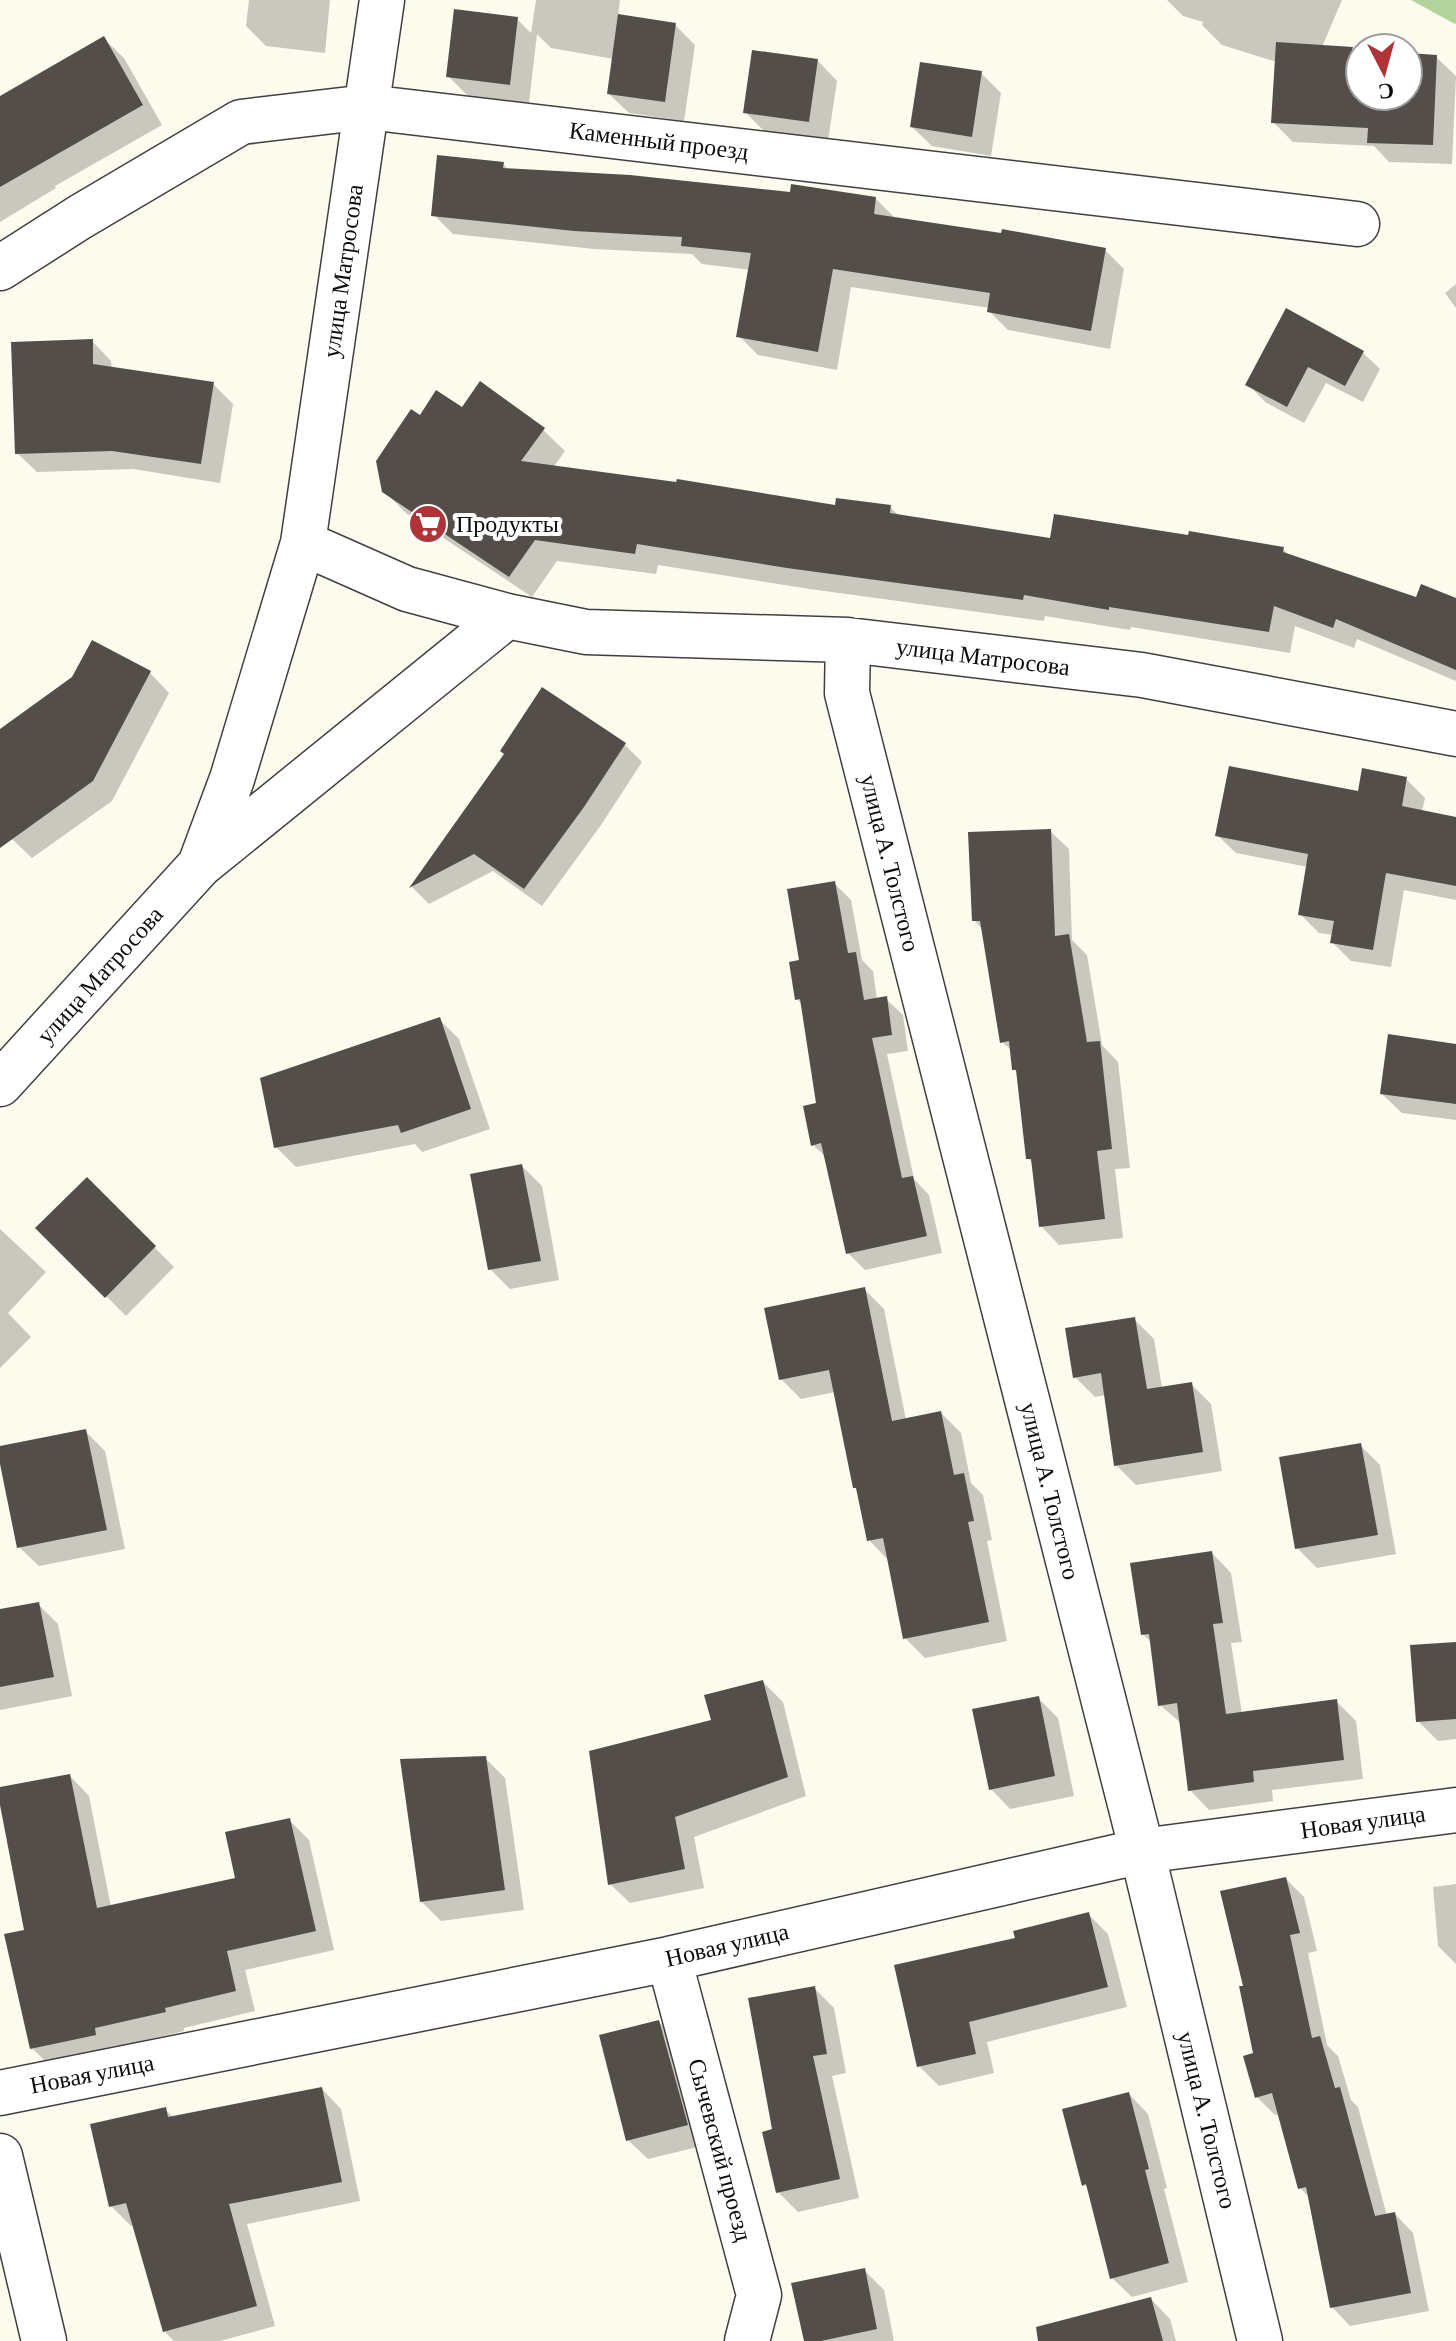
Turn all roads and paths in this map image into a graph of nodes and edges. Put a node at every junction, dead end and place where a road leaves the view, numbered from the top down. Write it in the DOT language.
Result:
graph roads {
  1 [pos="382,0"];
  2 [pos="367,107"];
  3 [pos="1357,224"];
  4 [pos="0,268"];
  5 [pos="303,543"];
  6 [pos="507,616"];
  7 [pos="848,640"];
  8 [pos="1456,734"];
  9 [pos="200,865"];
  10 [pos="0,1084"];
  11 [pos="1456,1810"];
  12 [pos="1142,1851"];
  13 [pos="669,1959"];
  14 [pos="0,2093"];
  15 [pos="0,2156"];
  16 [pos="44,2341"];
  17 [pos="747,2341"];
  18 [pos="1260,2341"];
  1 -- 2 [label="street, улица Матросова"];
  2 -- 3 [label="street, Каменный проезд"];
  2 -- 4 [label="street, Каменный проезд"];
  2 -- 5 [label="street, улица Матросова"];
  5 -- 6 [label="street, улица Матросова"];
  5 -- 9 [label="street, улица Матросова"];
  6 -- 7 [label="street, улица Матросова"];
  6 -- 9 [label="street, улица Матросова"];
  7 -- 8 [label="street, улица Матросова"];
  7 -- 12 [label="street, улица А. Толстого"];
  9 -- 10 [label="street, улица Матросова"];
  11 -- 12 [label="street, Новая улица"];
  12 -- 13 [label="street, Новая улица"];
  12 -- 18 [label="street, улица А. Толстого"];
  13 -- 14 [label="street, Новая улица"];
  13 -- 17 [label="street, Сычевский проезд"];
  15 -- 16 [label="street"];
}
